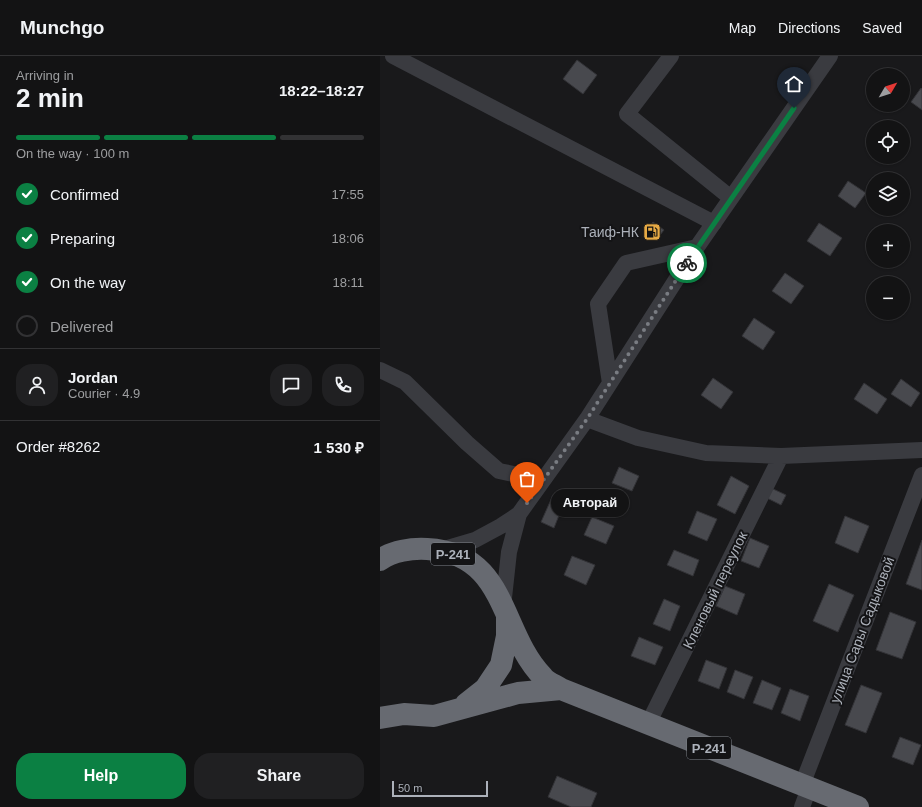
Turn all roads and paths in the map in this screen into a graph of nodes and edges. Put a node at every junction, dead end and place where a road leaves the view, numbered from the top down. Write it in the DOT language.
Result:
graph roads {
  1 [pos="386,56"];
  2 [pos="393,56"];
  3 [pos="671,56"];
  4 [pos="830,56"];
  5 [pos="380,63"];
  6 [pos="731,198"];
  7 [pos="714,223"];
  8 [pos="697,247"];
  9 [pos="380,370"];
  10 [pos="610,383"];
  11 [pos="587,419"];
  12 [pos="922,450"];
  13 [pos="780,456"];
  14 [pos="922,475"];
  15 [pos="543,480"];
  16 [pos="519,514"];
  17 [pos="441,550"];
  18 [pos="380,560"];
  19 [pos="505,610"];
  20 [pos="561,689"];
  21 [pos="380,704"];
  22 [pos="462,707"];
  23 [pos="404,714"];
  24 [pos="380,718"];
  25 [pos="648,724"];
  26 [pos="804,793"];
  27 [pos="858,807"];
  1 -- 5 [label="street"];
  2 -- 7 [label="street"];
  3 -- 6 [label="street"];
  4 -- 6 [label="street"];
  6 -- 7 [label="street"];
  7 -- 8 [label="street"];
  8 -- 10 [label="street"];
  8 -- 10 [label="street"];
  9 -- 15 [label="street"];
  10 -- 11 [label="street"];
  11 -- 13 [label="street"];
  11 -- 15 [label="street"];
  12 -- 13 [label="street"];
  13 -- 25 [label="street, Кленовый переулок"];
  14 -- 26 [label="street, улица Сары Садыковой"];
  15 -- 16 [label="street"];
  16 -- 17 [label="street"];
  16 -- 19 [label="street"];
  17 -- 18 [label="highway, Р-241"];
  17 -- 19 [label="highway, Р-241"];
  19 -- 20 [label="highway"];
  19 -- 22 [label="highway, Р-241"];
  20 -- 22 [label="highway, Р-241"];
  20 -- 25 [label="highway, Р-241"];
  21 -- 23 [label="highway, Р-241"];
  22 -- 23 [label="highway, Р-241"];
  23 -- 24 [label="highway, Р-241"];
  25 -- 26 [label="highway, Р-241"];
  26 -- 27 [label="highway, Р-241"];
}
